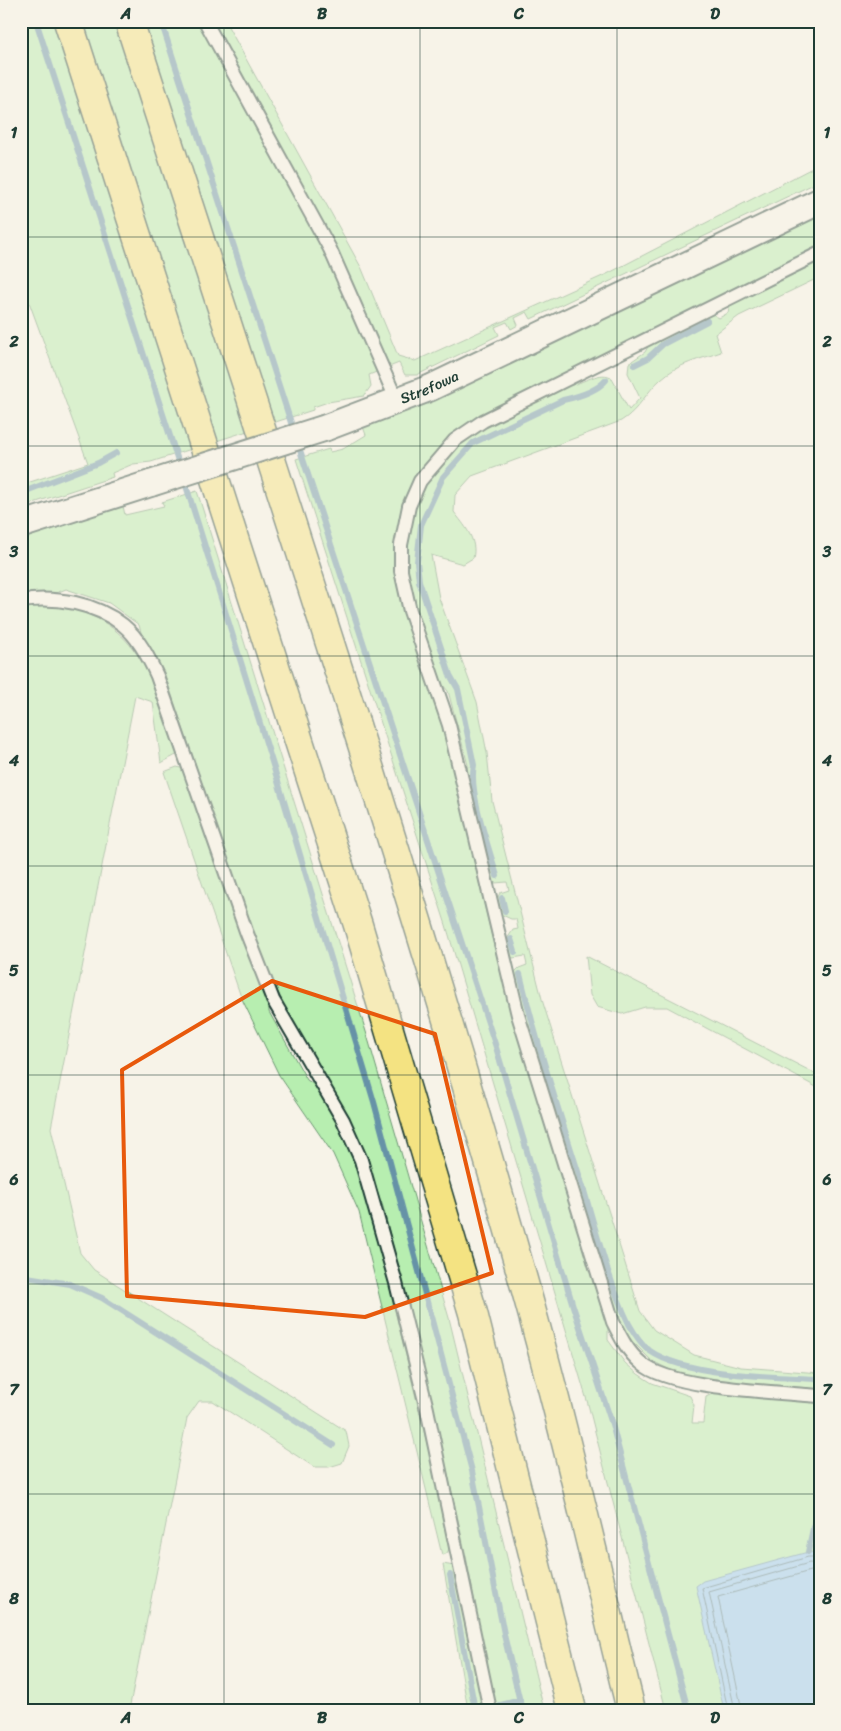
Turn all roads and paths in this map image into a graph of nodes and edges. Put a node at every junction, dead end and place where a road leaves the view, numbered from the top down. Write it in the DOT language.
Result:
graph roads {
  1 [pos="68,21"];
  2 [pos="129,21"];
  3 [pos="205,21"];
  4 [pos="820,201"];
  5 [pos="820,253"];
  6 [pos="397,401"];
  7 [pos="21,526"];
  8 [pos="21,601"];
  9 [pos="820,1396"];
  10 [pos="490,1710"];
  11 [pos="572,1710"];
  12 [pos="631,1710"];
  1 -- 11 [label="highway"];
  2 -- 12 [label="highway"];
  3 -- 6 [label="lane"];
  4 -- 6 [label="street, Strefowa"];
  5 -- 9 [label="lane"];
  6 -- 7 [label="street, Strefowa, bridge"];
  8 -- 10 [label="lane"];
}
